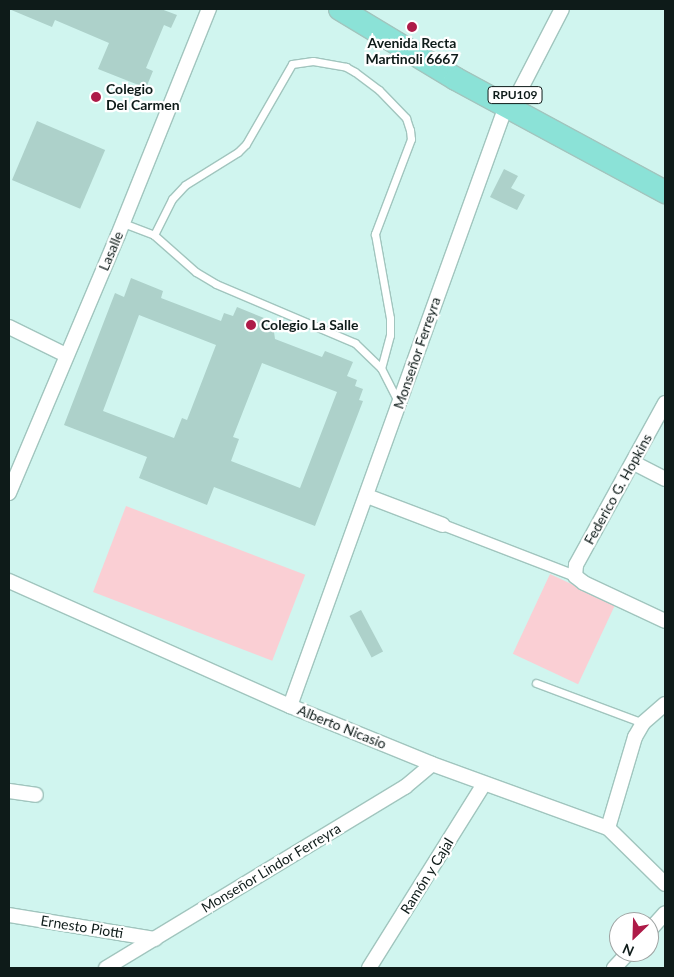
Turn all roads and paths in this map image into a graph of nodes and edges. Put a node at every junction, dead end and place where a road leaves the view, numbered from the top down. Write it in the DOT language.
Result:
graph roads {
  1 [pos="209,9"];
  2 [pos="340,9"];
  3 [pos="366,9"];
  4 [pos="562,9"];
  5 [pos="512,101"];
  6 [pos="665,177"];
  7 [pos="665,192"];
  8 [pos="123,223"];
  9 [pos="154,235"];
  10 [pos="9,327"];
  11 [pos="66,355"];
  12 [pos="381,368"];
  13 [pos="665,403"];
  14 [pos="400,404"];
  15 [pos="634,463"];
  16 [pos="665,479"];
  17 [pos="9,492"];
  18 [pos="367,496"];
  19 [pos="443,525"];
  20 [pos="576,576"];
  21 [pos="9,581"];
  22 [pos="665,620"];
  23 [pos="536,683"];
  24 [pos="665,704"];
  25 [pos="290,706"];
  26 [pos="643,723"];
  27 [pos="432,764"];
  28 [pos="484,784"];
  29 [pos="9,791"];
  30 [pos="36,795"];
  31 [pos="608,828"];
  32 [pos="665,884"];
  33 [pos="9,915"];
  34 [pos="155,939"];
  35 [pos="106,968"];
  36 [pos="369,968"];
  1 -- 8 [label="street, Lasalle"];
  2 -- 5 [label="main road, RPU109"];
  3 -- 5 [label="main road, RPU109"];
  4 -- 5 [label="street, Monseñor Ferreyra"];
  5 -- 6 [label="main road, RPU109"];
  5 -- 7 [label="main road, RPU109"];
  5 -- 14 [label="street, Monseñor Ferreyra"];
  8 -- 9 [label="lane"];
  8 -- 11 [label="street, Lasalle"];
  9 -- 12 [label="lane"];
  9 -- 12 [label="lane"];
  10 -- 11 [label="street"];
  11 -- 17 [label="street, Lasalle"];
  12 -- 14 [label="lane"];
  13 -- 15 [label="street, Federico G. Hopkins"];
  14 -- 18 [label="street, Monseñor Ferreyra"];
  15 -- 16 [label="street"];
  15 -- 20 [label="street, Federico G. Hopkins"];
  18 -- 19 [label="street"];
  18 -- 25 [label="street, Monseñor Ferreyra"];
  19 -- 20 [label="street"];
  20 -- 22 [label="street"];
  21 -- 25 [label="street, Alberto Nicasio"];
  23 -- 26 [label="lane"];
  24 -- 26 [label="street"];
  25 -- 27 [label="street, Alberto Nicasio"];
  26 -- 31 [label="street"];
  27 -- 28 [label="street, Alberto Nicasio"];
  27 -- 34 [label="street, Monseñor Lindor Ferreyra"];
  28 -- 31 [label="street, Alberto Nicasio"];
  28 -- 36 [label="street, Ramón y Cajal"];
  29 -- 30 [label="street"];
  31 -- 32 [label="street, Alberto Nicasio"];
  33 -- 34 [label="street, Ernesto Piotti"];
  34 -- 35 [label="street, Monseñor Lindor Ferreyra"];
}
